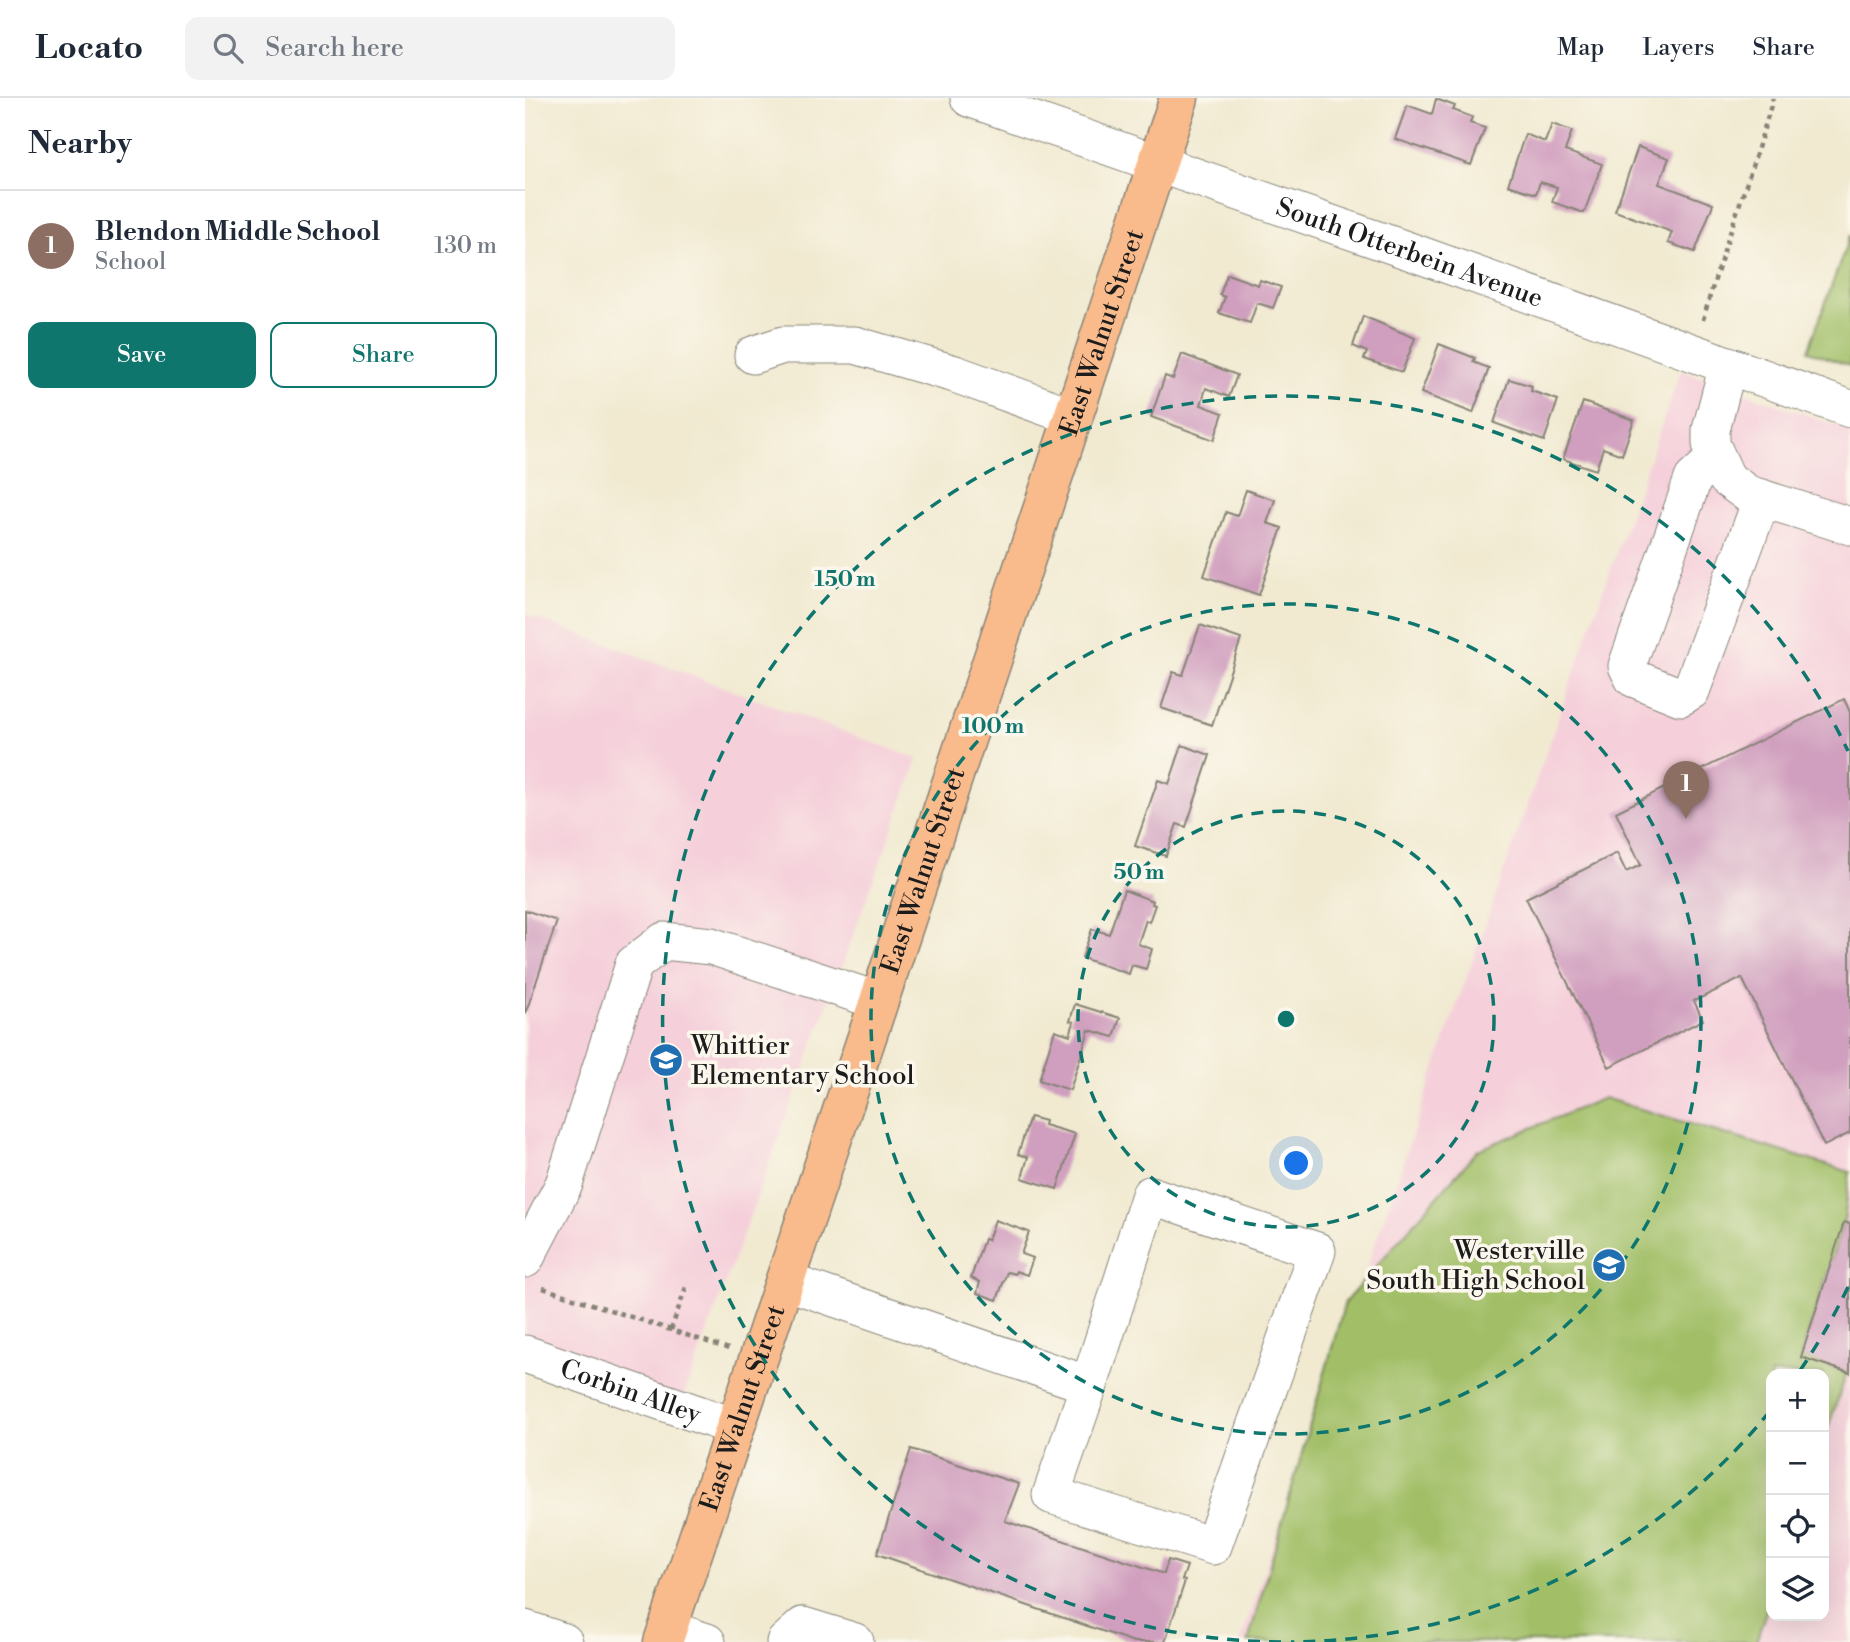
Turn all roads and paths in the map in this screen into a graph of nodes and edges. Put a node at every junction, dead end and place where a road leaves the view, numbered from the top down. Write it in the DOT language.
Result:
graph roads {
  1 [pos="969,98"];
  2 [pos="1179,98"];
  3 [pos="1773,98"];
  4 [pos="1158,165"];
  5 [pos="1703,320"];
  6 [pos="753,355"];
  7 [pos="1728,365"];
  8 [pos="1850,409"];
  9 [pos="1074,416"];
  10 [pos="1716,458"];
  11 [pos="1762,498"];
  12 [pos="1850,526"];
  13 [pos="879,1001"];
  14 [pos="534,1273"];
  15 [pos="785,1281"];
  16 [pos="686,1287"];
  17 [pos="671,1330"];
  18 [pos="730,1349"];
  19 [pos="525,1354"];
  20 [pos="1090,1385"];
  21 [pos="736,1427"];
  22 [pos="525,1629"];
  23 [pos="665,1636"];
  24 [pos="564,1642"];
  25 [pos="707,1642"];
  26 [pos="785,1642"];
  27 [pos="855,1642"];
  1 -- 4 [label="street, South Otterbein Avenue"];
  2 -- 4 [label="main road, East Walnut Street"];
  3 -- 5 [label="path"];
  4 -- 7 [label="street, South Otterbein Avenue"];
  4 -- 9 [label="main road, East Walnut Street"];
  6 -- 9 [label="street"];
  7 -- 8 [label="street, South Otterbein Avenue"];
  7 -- 10 [label="street"];
  9 -- 13 [label="main road, East Walnut Street"];
  10 -- 11 [label="street"];
  10 -- 11 [label="street"];
  11 -- 12 [label="street"];
  13 -- 14 [label="street"];
  13 -- 15 [label="main road, East Walnut Street"];
  14 -- 17 [label="path"];
  15 -- 20 [label="street"];
  15 -- 21 [label="main road, East Walnut Street"];
  16 -- 17 [label="path"];
  17 -- 18 [label="path"];
  19 -- 21 [label="street, Corbin Alley"];
  20 -- 20 [label="street"];
  21 -- 23 [label="main road, East Walnut Street"];
  22 -- 24 [label="street"];
  23 -- 25 [label="street"];
  26 -- 27 [label="street"];
}
